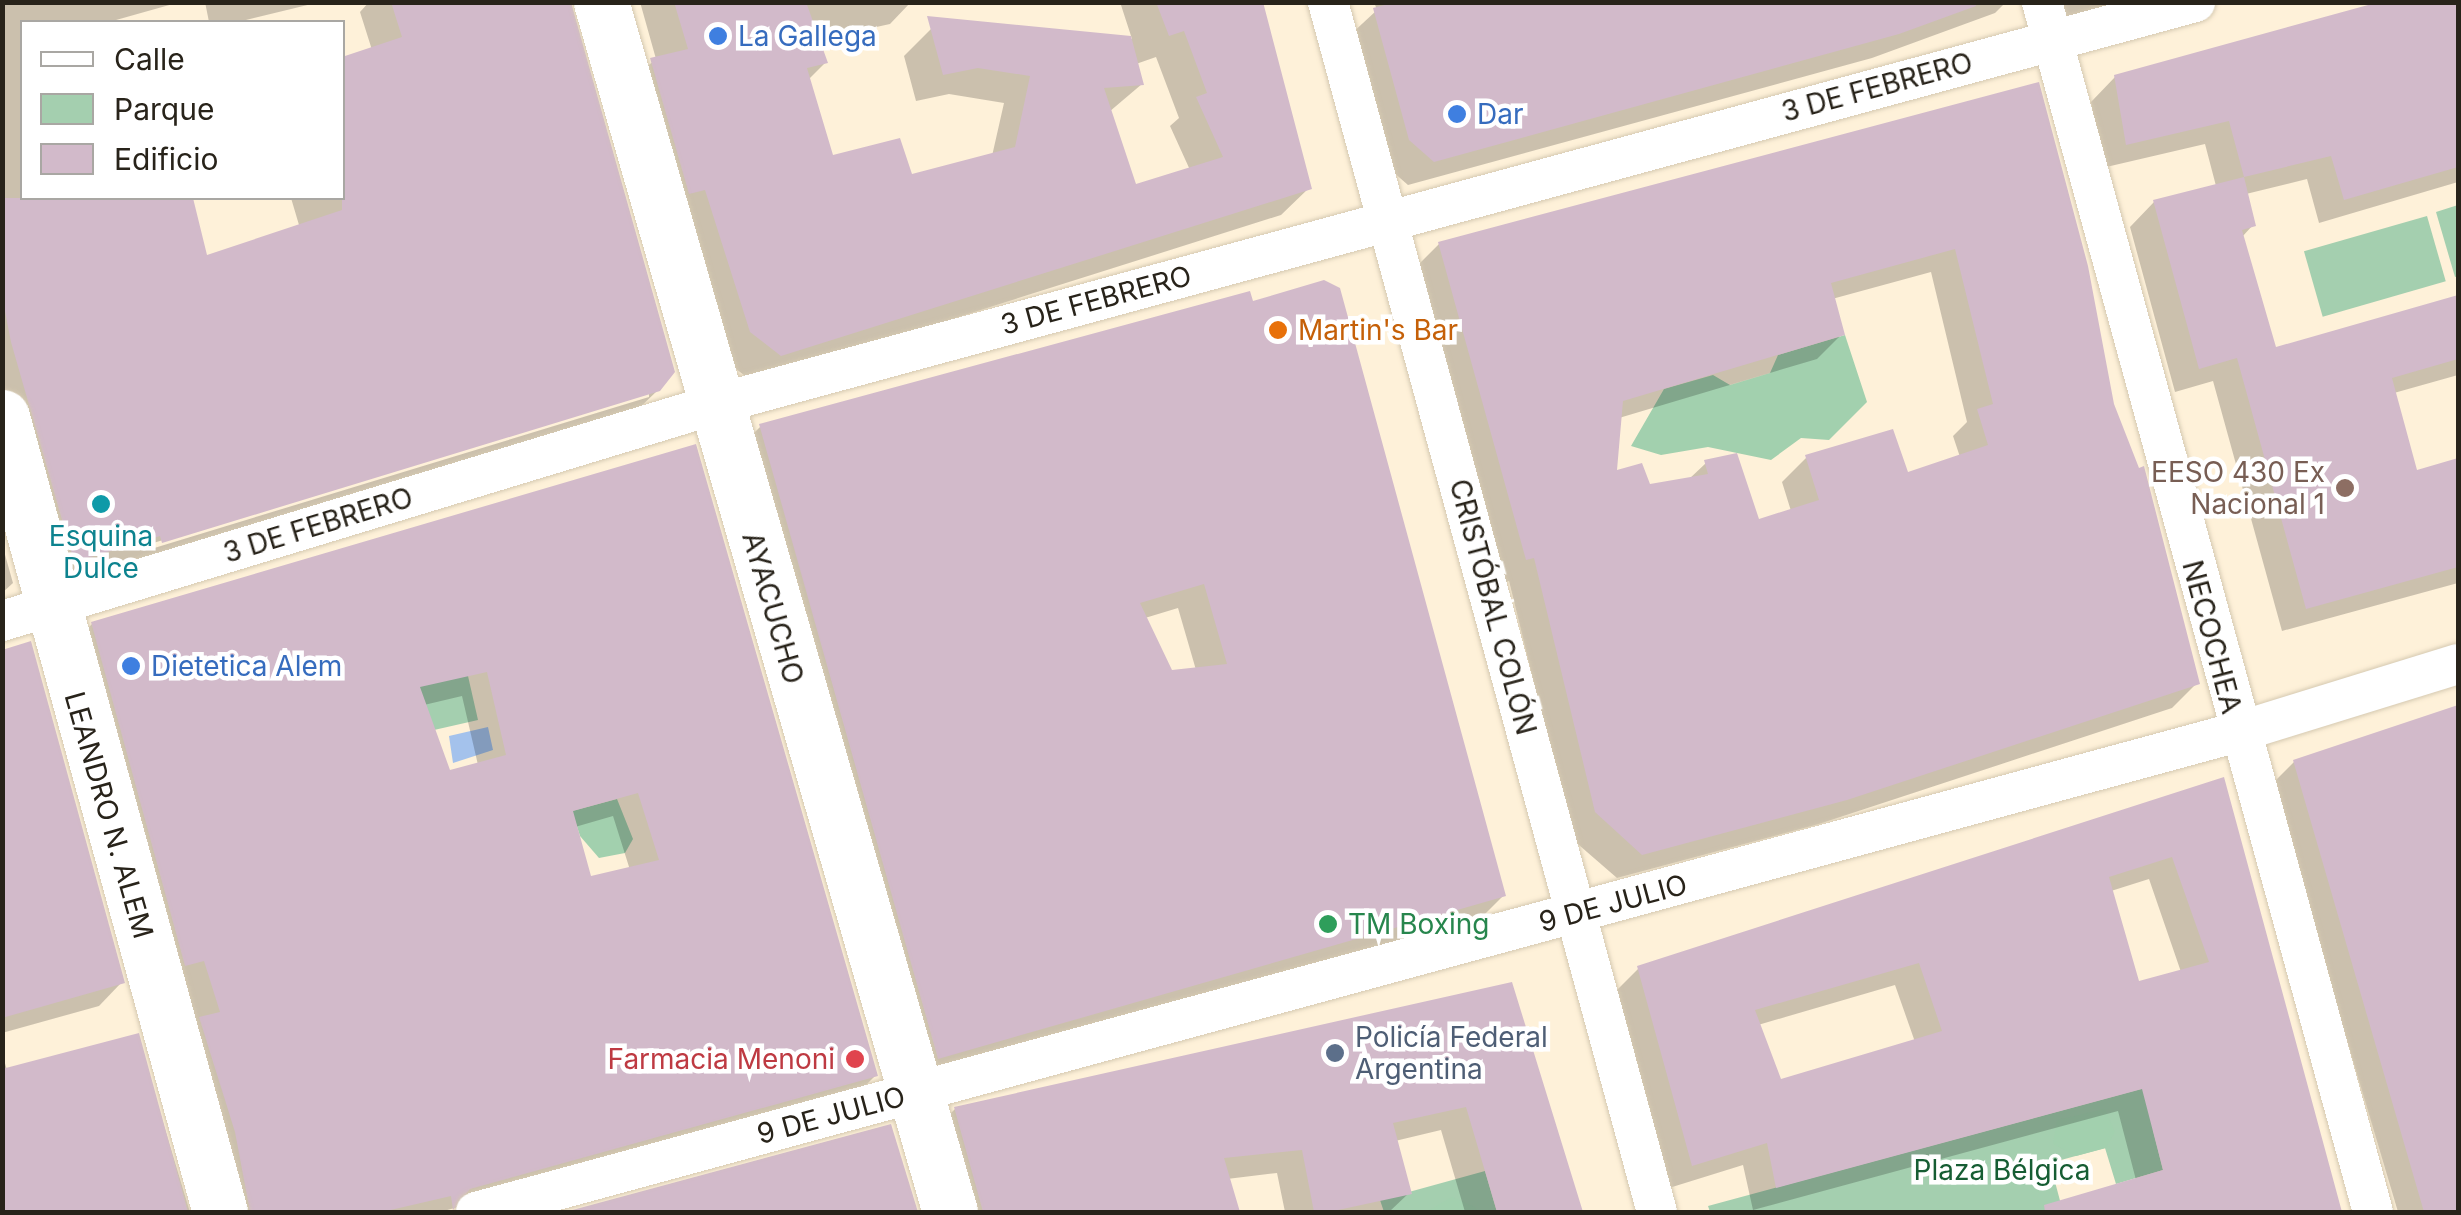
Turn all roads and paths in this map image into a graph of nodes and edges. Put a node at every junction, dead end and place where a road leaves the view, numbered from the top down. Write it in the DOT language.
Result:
graph roads {
  1 [pos="601,2"];
  2 [pos="1328,2"];
  3 [pos="2195,2"];
  4 [pos="2047,21"];
  5 [pos="1388,220"];
  6 [pos="714,405"];
  7 [pos="2,417"];
  8 [pos="27,614"];
  9 [pos="2458,664"];
  10 [pos="2238,732"];
  11 [pos="1576,913"];
  12 [pos="916,1092"];
  13 [pos="220,1212"];
  14 [pos="476,1212"];
  15 [pos="950,1212"];
  16 [pos="1657,1212"];
  17 [pos="2374,1212"];
  1 -- 6 [label="main road, AYACUCHO"];
  2 -- 5 [label="street, CRISTÓBAL COLÓN"];
  3 -- 4 [label="street, 3 DE FEBRERO"];
  4 -- 5 [label="street, 3 DE FEBRERO"];
  4 -- 10 [label="street, NECOCHEA"];
  5 -- 6 [label="street, 3 DE FEBRERO"];
  5 -- 11 [label="street, CRISTÓBAL COLÓN"];
  6 -- 8 [label="street, 3 DE FEBRERO"];
  6 -- 12 [label="main road, AYACUCHO"];
  7 -- 8 [label="main road, LEANDRO N. ALEM"];
  8 -- 13 [label="main road, LEANDRO N. ALEM"];
  9 -- 10 [label="street, 9 DE JULIO"];
  10 -- 11 [label="street, 9 DE JULIO"];
  10 -- 17 [label="street, NECOCHEA"];
  11 -- 12 [label="street, 9 DE JULIO"];
  11 -- 16 [label="street, CRISTÓBAL COLÓN"];
  12 -- 14 [label="street, 9 DE JULIO"];
  12 -- 15 [label="main road, AYACUCHO"];
}
